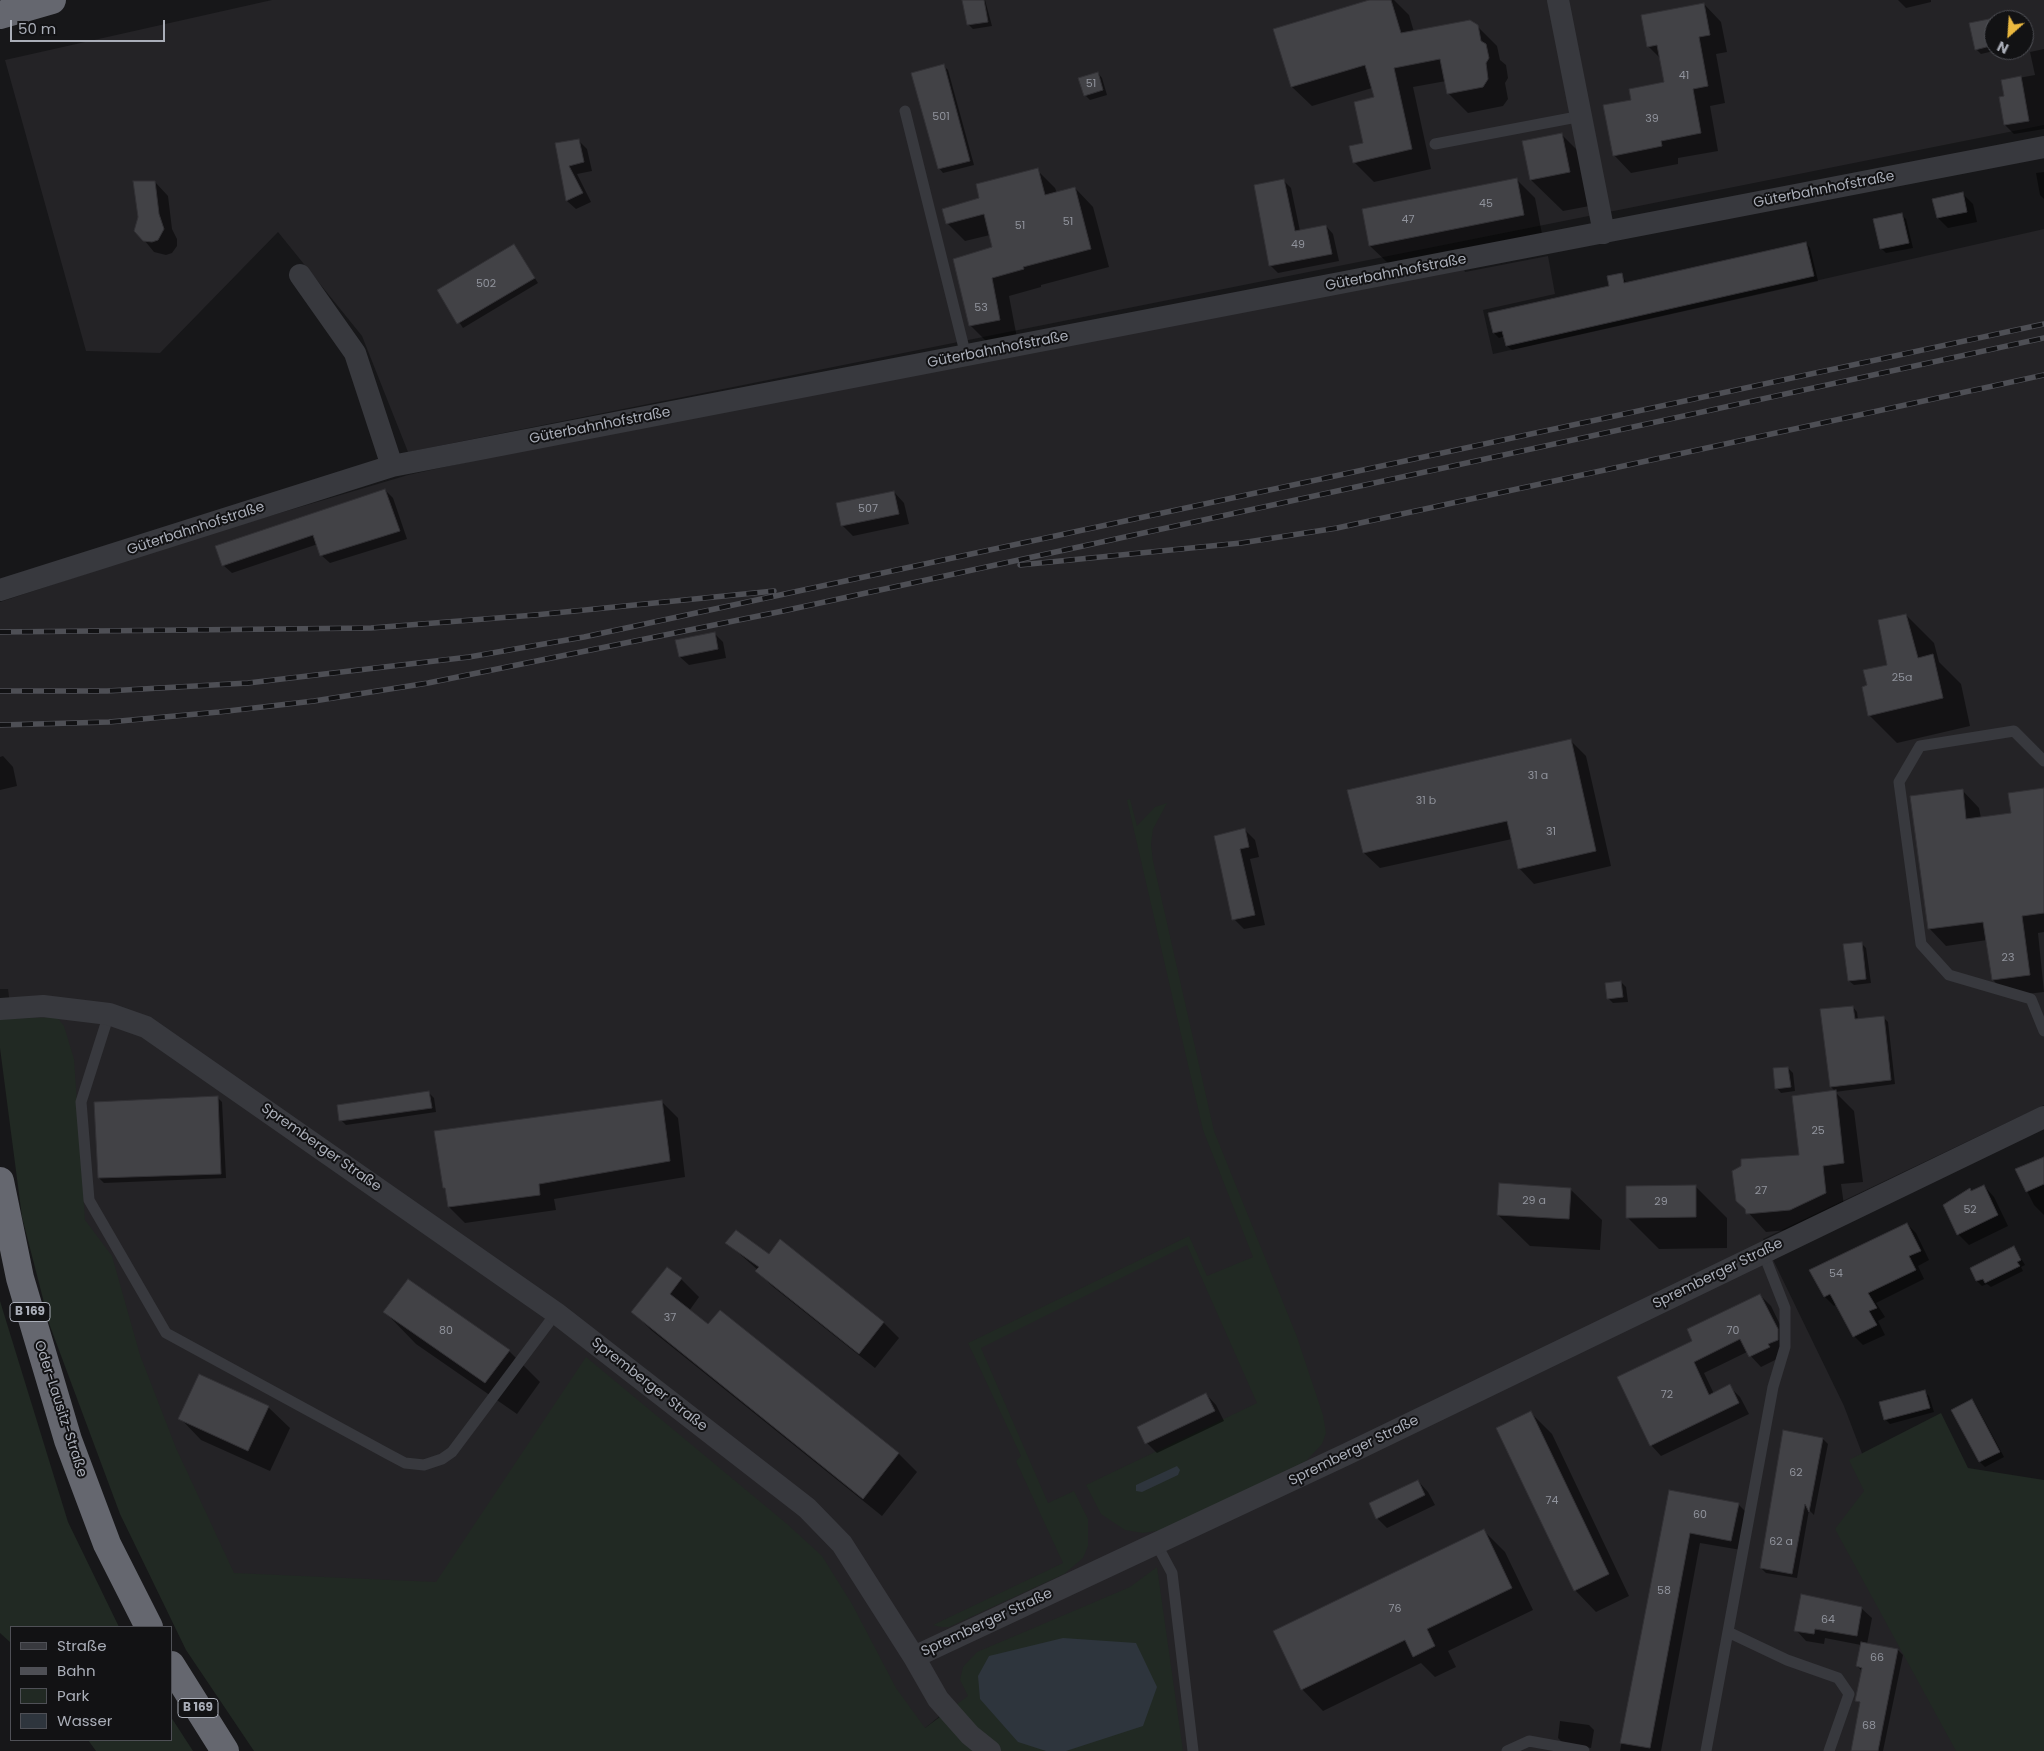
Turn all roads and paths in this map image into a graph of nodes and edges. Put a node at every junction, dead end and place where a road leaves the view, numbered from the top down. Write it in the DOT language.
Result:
graph roads {
  1 [pos="52,0"];
  2 [pos="1558,0"];
  3 [pos="0,15"];
  4 [pos="905,111"];
  5 [pos="1582,116"];
  6 [pos="1435,144"];
  7 [pos="2044,147"];
  8 [pos="1604,233"];
  9 [pos="300,275"];
  10 [pos="966,356"];
  11 [pos="392,466"];
  12 [pos="0,590"];
  13 [pos="2044,761"];
  14 [pos="0,1009"];
  15 [pos="109,1014"];
  16 [pos="2044,1030"];
  17 [pos="2044,1117"];
  18 [pos="0,1181"];
  19 [pos="1763,1252"];
  20 [pos="556,1313"];
  21 [pos="1157,1545"];
  22 [pos="149,1626"];
  23 [pos="1728,1632"];
  24 [pos="914,1657"];
  25 [pos="172,1667"];
  26 [pos="225,1751"];
  27 [pos="990,1751"];
  28 [pos="1193,1751"];
  29 [pos="1507,1751"];
  30 [pos="1584,1751"];
  31 [pos="1706,1751"];
  32 [pos="1829,1751"];
  1 -- 3 [label="highway"];
  2 -- 5 [label="street"];
  4 -- 10 [label="lane"];
  5 -- 6 [label="lane"];
  5 -- 8 [label="street"];
  7 -- 8 [label="street, Güterbahnhofstraße"];
  8 -- 10 [label="street, Güterbahnhofstraße"];
  9 -- 11 [label="street"];
  10 -- 11 [label="street, Güterbahnhofstraße"];
  11 -- 12 [label="street, Güterbahnhofstraße"];
  13 -- 16 [label="lane"];
  14 -- 15 [label="street, Spremberger Straße"];
  15 -- 20 [label="street, Spremberger Straße"];
  15 -- 20 [label="lane"];
  17 -- 19 [label="street, Spremberger Straße"];
  18 -- 22 [label="highway, Oder-Lausitz-Straße / B 169"];
  19 -- 21 [label="street, Spremberger Straße"];
  19 -- 23 [label="lane"];
  20 -- 24 [label="street, Spremberger Straße"];
  21 -- 24 [label="street, Spremberger Straße"];
  21 -- 28 [label="lane"];
  23 -- 31 [label="lane"];
  23 -- 32 [label="lane"];
  24 -- 27 [label="street"];
  25 -- 26 [label="highway, B 169"];
  29 -- 30 [label="lane"];
}
